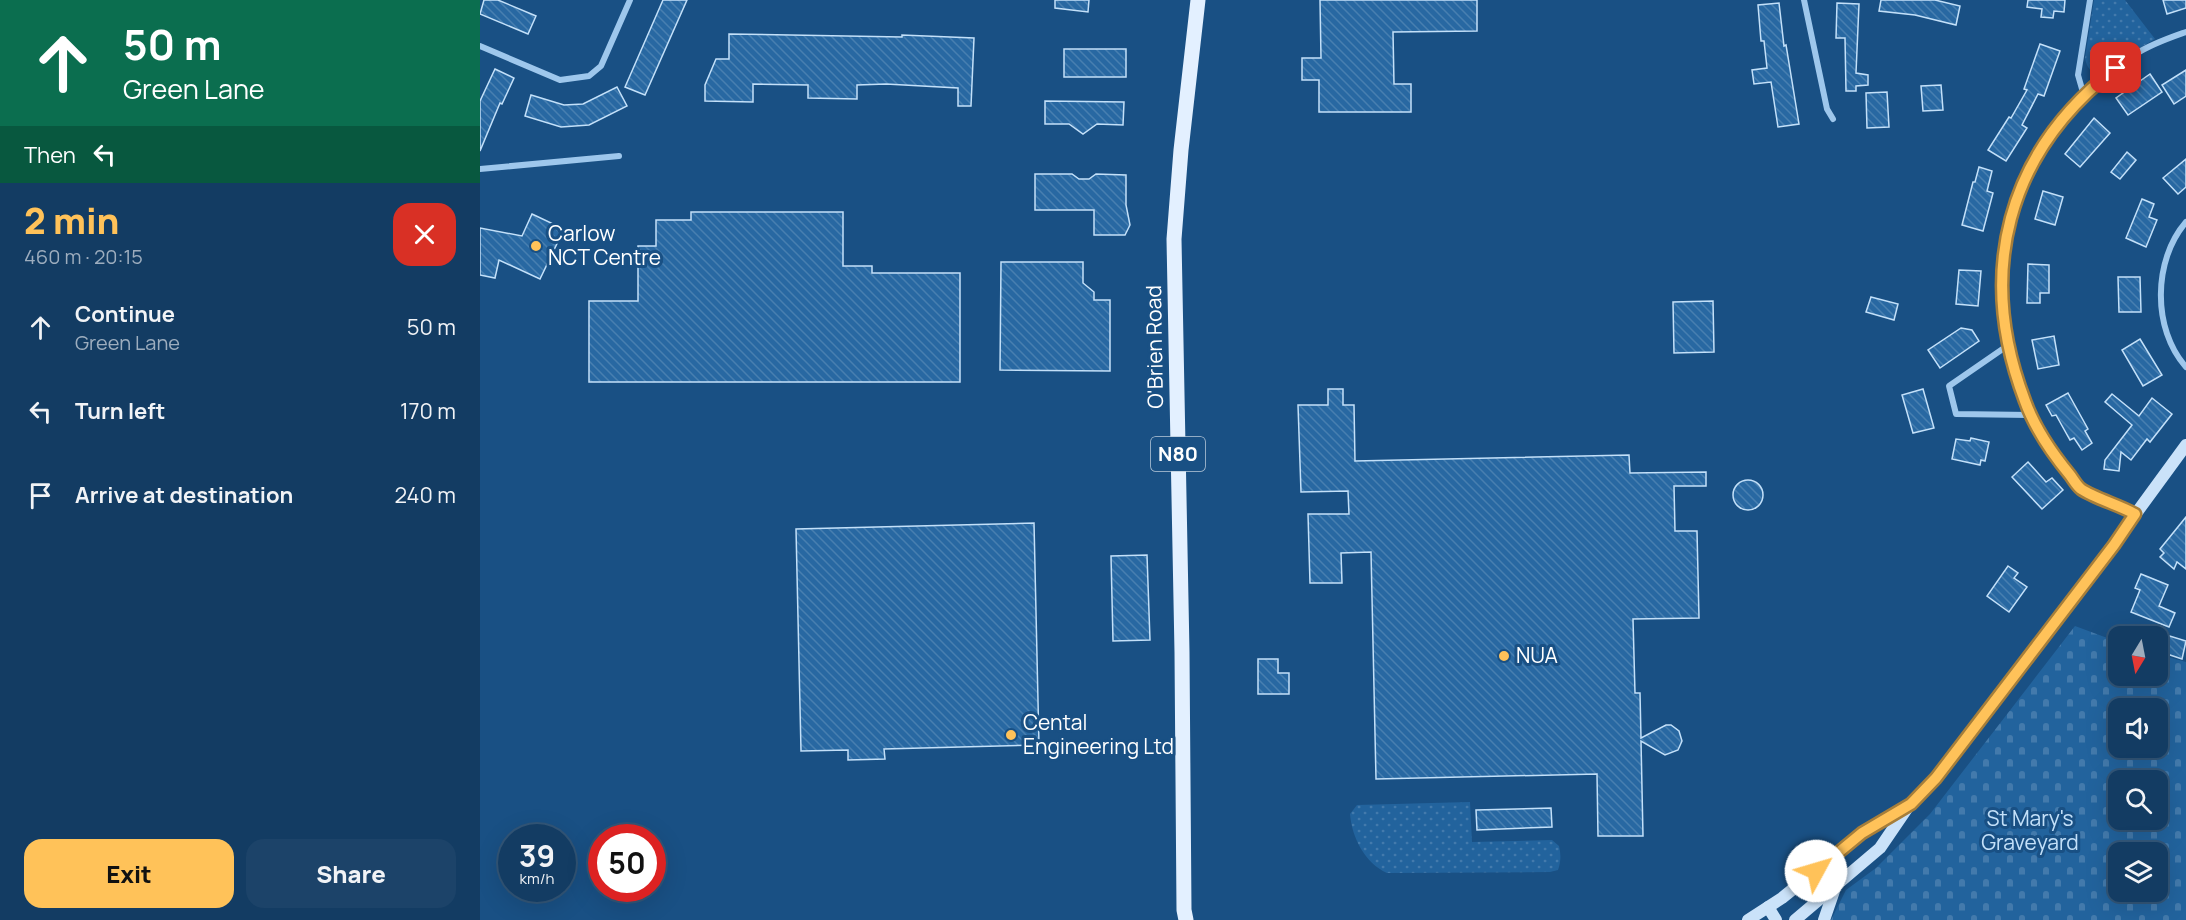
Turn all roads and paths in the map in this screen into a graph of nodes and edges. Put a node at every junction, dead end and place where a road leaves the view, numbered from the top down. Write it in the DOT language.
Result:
graph roads {
  1 [pos="630,0"];
  2 [pos="1198,0"];
  3 [pos="1804,0"];
  4 [pos="2090,0"];
  5 [pos="2186,32"];
  6 [pos="480,46"];
  7 [pos="2084,96"];
  8 [pos="1833,119"];
  9 [pos="620,156"];
  10 [pos="480,169"];
  11 [pos="2186,222"];
  12 [pos="2007,346"];
  13 [pos="2186,367"];
  14 [pos="2030,415"];
  15 [pos="2186,445"];
  16 [pos="2135,514"];
  17 [pos="1911,804"];
  18 [pos="1835,887"];
  19 [pos="1768,907"];
  20 [pos="1184,917"];
  21 [pos="1748,920"];
  22 [pos="1776,920"];
  23 [pos="1795,920"];
  24 [pos="1824,920"];
  1 -- 6 [label="street"];
  2 -- 20 [label="main road, O'Brien Road / N80"];
  3 -- 8 [label="street"];
  4 -- 7 [label="street"];
  5 -- 7 [label="street"];
  7 -- 12 [label="street"];
  9 -- 10 [label="street"];
  11 -- 13 [label="street"];
  12 -- 14 [label="street"];
  12 -- 14 [label="street"];
  14 -- 16 [label="street"];
  15 -- 16 [label="main road"];
  16 -- 17 [label="main road"];
  17 -- 18 [label="main road"];
  17 -- 19 [label="main road"];
  18 -- 23 [label="main road"];
  18 -- 24 [label="main road"];
  19 -- 21 [label="main road"];
  19 -- 22 [label="main road"];
}
